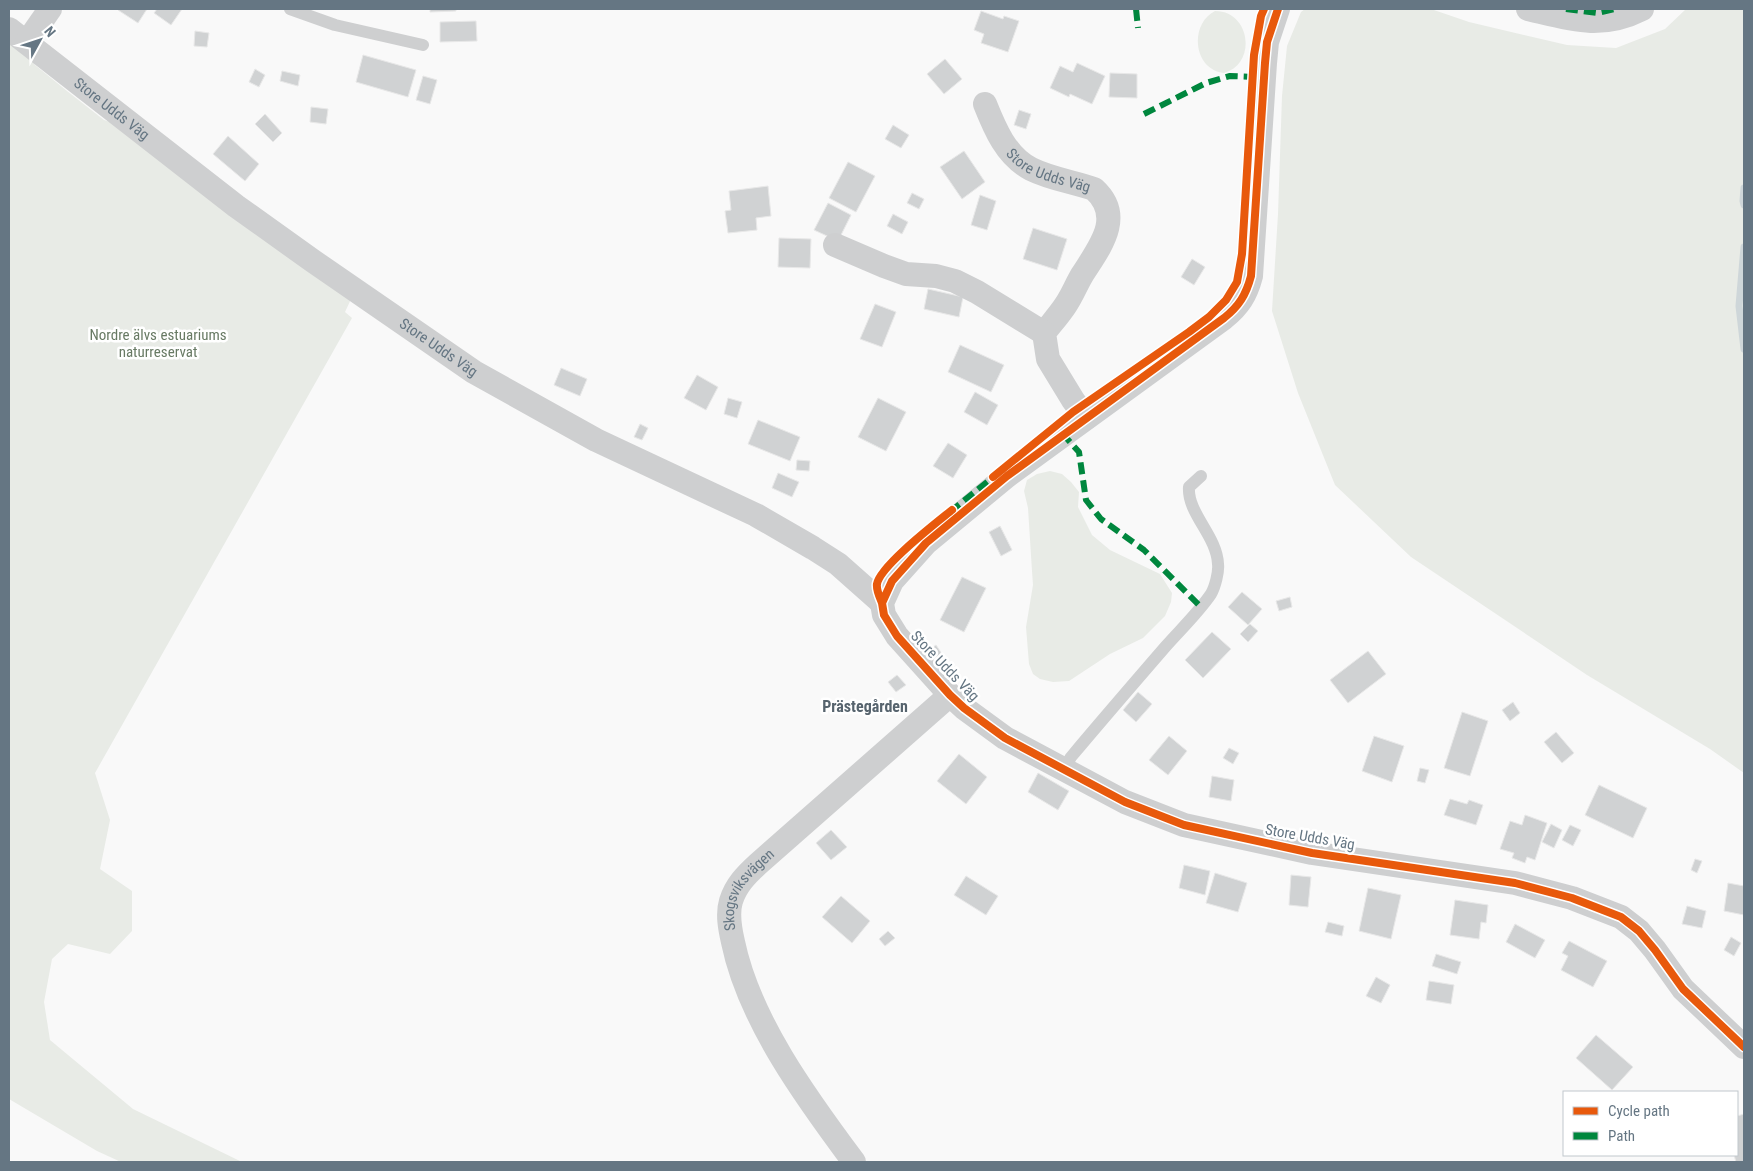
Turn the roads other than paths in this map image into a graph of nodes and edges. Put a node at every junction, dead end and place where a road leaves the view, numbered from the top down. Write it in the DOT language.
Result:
graph roads {
  1 [pos="50,9"];
  2 [pos="290,9"];
  3 [pos="1278,9"];
  4 [pos="1528,9"];
  5 [pos="1642,9"];
  6 [pos="18,36"];
  7 [pos="423,45"];
  8 [pos="986,104"];
  9 [pos="835,245"];
  10 [pos="1044,333"];
  11 [pos="1086,418"];
  12 [pos="1201,476"];
  13 [pos="882,603"];
  14 [pos="950,695"];
  15 [pos="1063,770"];
  16 [pos="1744,1047"];
  17 [pos="854,1162"];
  1 -- 6 [label="street, Store Udds Väg"];
  2 -- 7 [label="lane"];
  3 -- 11 [label="street"];
  4 -- 5 [label="street"];
  6 -- 13 [label="street, Store Udds Väg"];
  8 -- 10 [label="street, Store Udds Väg"];
  9 -- 10 [label="street"];
  10 -- 11 [label="street"];
  11 -- 13 [label="street"];
  12 -- 15 [label="lane"];
  13 -- 14 [label="street, Store Udds Väg"];
  14 -- 15 [label="street, Store Udds Väg"];
  14 -- 17 [label="street, Skogsviksvägen"];
  15 -- 16 [label="street, Store Udds Väg"];
}
